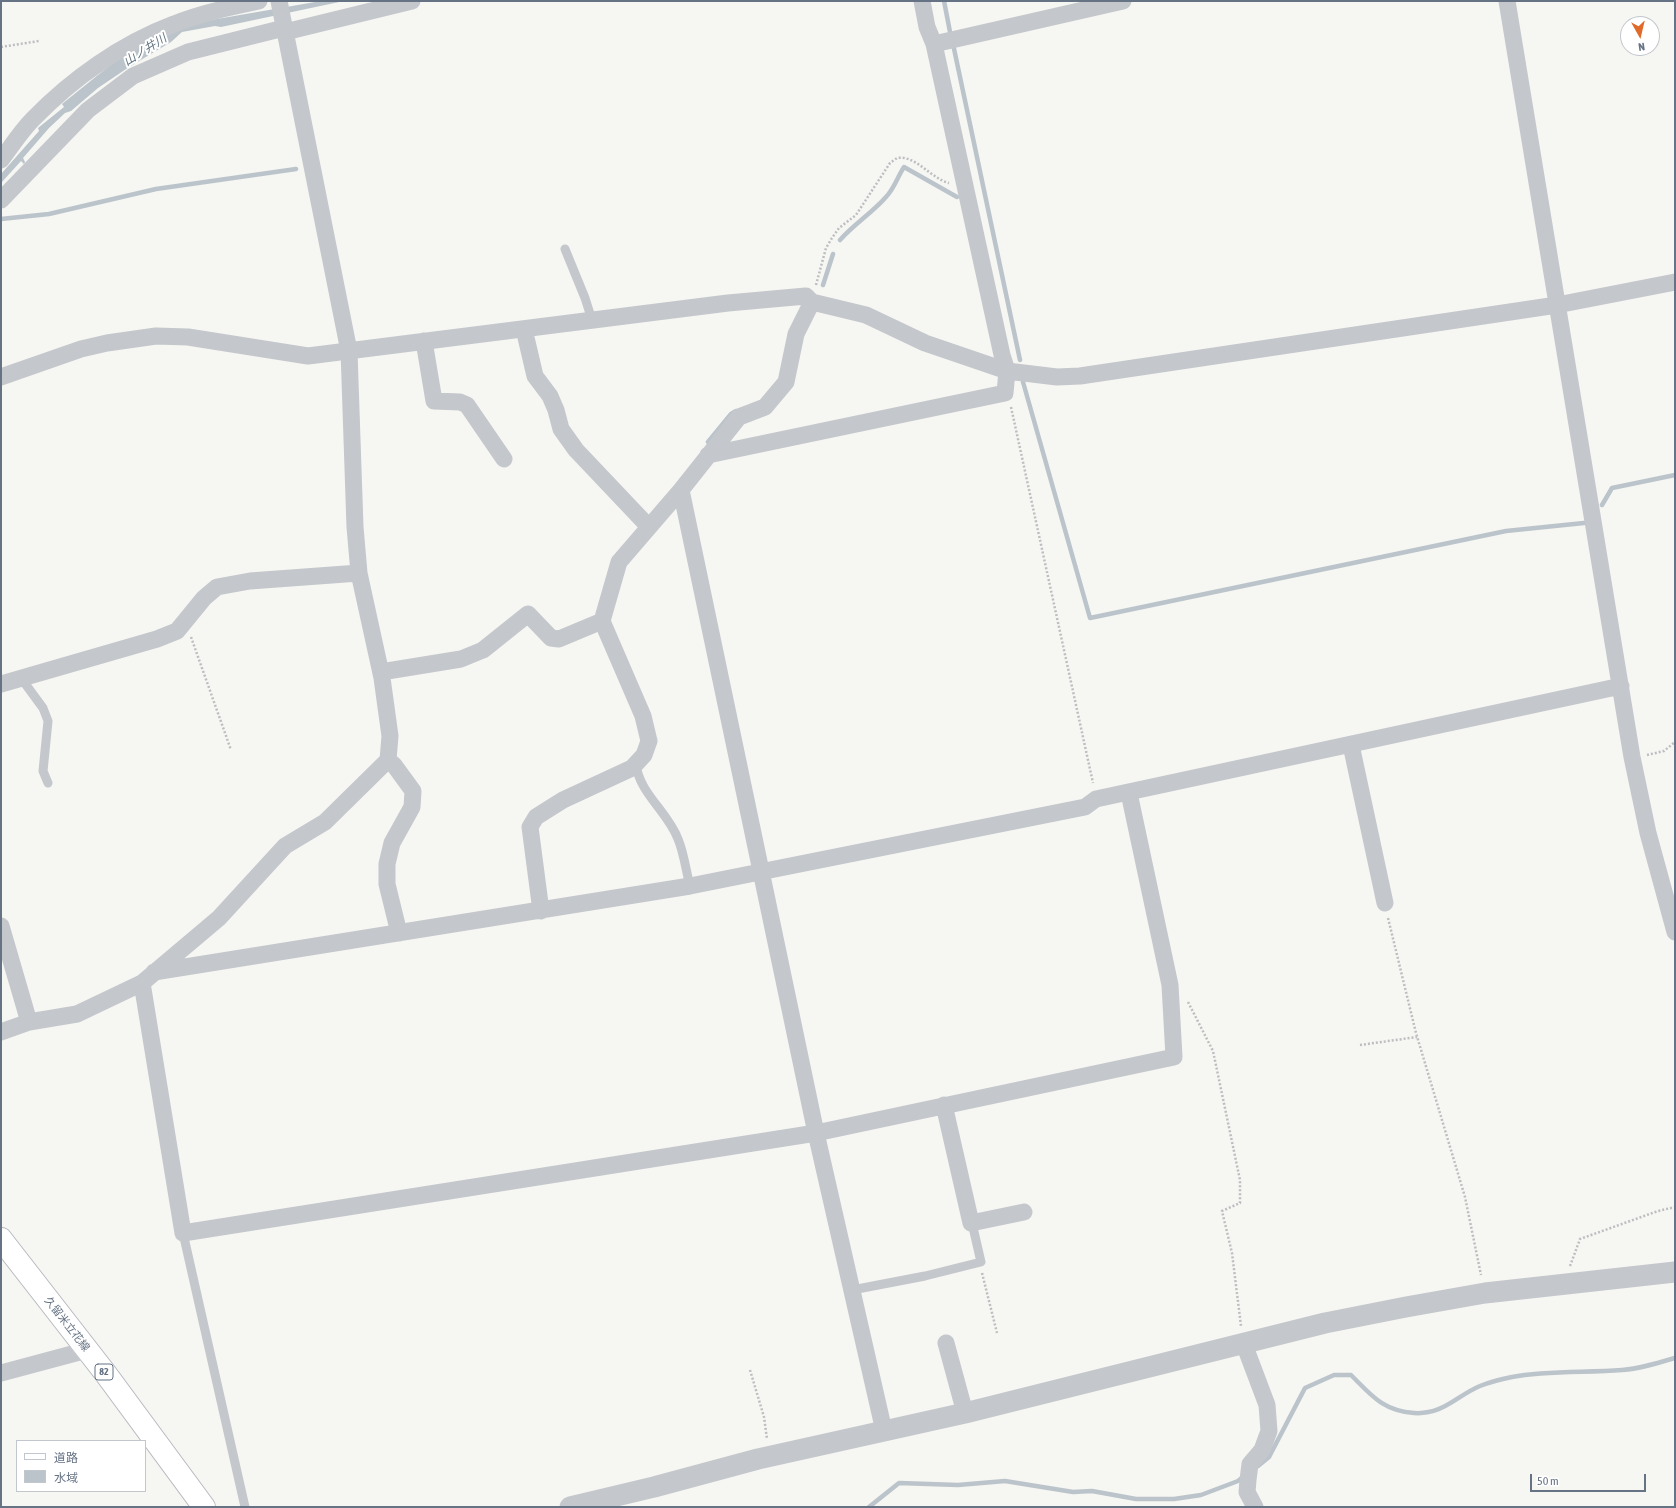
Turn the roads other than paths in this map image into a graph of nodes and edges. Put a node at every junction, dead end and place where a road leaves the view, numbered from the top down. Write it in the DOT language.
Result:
graph roads {
  1 [pos="259,1"];
  2 [pos="279,1"];
  3 [pos="412,1"];
  4 [pos="922,1"];
  5 [pos="1124,1"];
  6 [pos="1507,1"];
  7 [pos="284,30"];
  8 [pos="934,44"];
  9 [pos="1,160"];
  10 [pos="1,200"];
  11 [pos="565,249"];
  12 [pos="1675,282"];
  13 [pos="812,302"];
  14 [pos="1557,306"];
  15 [pos="592,320"];
  16 [pos="524,329"];
  17 [pos="424,342"];
  18 [pos="349,351"];
  19 [pos="1007,371"];
  20 [pos="1,377"];
  21 [pos="708,455"];
  22 [pos="504,459"];
  23 [pos="680,490"];
  24 [pos="650,527"];
  25 [pos="359,573"];
  26 [pos="602,621"];
  27 [pos="381,672"];
  28 [pos="21,678"];
  29 [pos="1,684"];
  30 [pos="1621,686"];
  31 [pos="1351,745"];
  32 [pos="388,760"];
  33 [pos="636,764"];
  34 [pos="48,783"];
  35 [pos="1129,793"];
  36 [pos="762,873"];
  37 [pos="1669,883"];
  38 [pos="690,886"];
  39 [pos="1384,903"];
  40 [pos="541,911"];
  41 [pos="1,926"];
  42 [pos="1675,929"];
  43 [pos="399,933"];
  44 [pos="154,972"];
  45 [pos="142,984"];
  46 [pos="29,1022"];
  47 [pos="1,1032"];
  48 [pos="944,1105"];
  49 [pos="816,1132"];
  50 [pos="1024,1212"];
  51 [pos="972,1223"];
  52 [pos="183,1233"];
  53 [pos="1,1239"];
  54 [pos="1675,1272"];
  55 [pos="852,1290"];
  56 [pos="946,1342"];
  57 [pos="1244,1344"];
  58 [pos="87,1350"];
  59 [pos="1,1373"];
  60 [pos="965,1413"];
  61 [pos="884,1431"];
  62 [pos="204,1507"];
  63 [pos="245,1507"];
  64 [pos="570,1507"];
  65 [pos="1255,1507"];
  1 -- 9 [label="street"];
  2 -- 7 [label="street"];
  3 -- 7 [label="street"];
  4 -- 8 [label="street"];
  5 -- 8 [label="street"];
  6 -- 14 [label="street"];
  7 -- 10 [label="street"];
  7 -- 18 [label="street"];
  8 -- 19 [label="street"];
  11 -- 15 [label="lane"];
  12 -- 14 [label="street"];
  13 -- 15 [label="street"];
  13 -- 19 [label="street"];
  13 -- 21 [label="street"];
  14 -- 19 [label="street"];
  14 -- 30 [label="street"];
  15 -- 16 [label="street"];
  16 -- 17 [label="street"];
  16 -- 24 [label="street"];
  17 -- 18 [label="street"];
  17 -- 22 [label="street"];
  18 -- 20 [label="street"];
  18 -- 25 [label="street"];
  19 -- 21 [label="street"];
  21 -- 23 [label="street"];
  23 -- 24 [label="street"];
  23 -- 36 [label="street"];
  24 -- 26 [label="street"];
  25 -- 27 [label="street"];
  25 -- 28 [label="street"];
  26 -- 27 [label="street"];
  26 -- 33 [label="street"];
  27 -- 32 [label="street"];
  28 -- 29 [label="street"];
  28 -- 34 [label="lane"];
  30 -- 31 [label="street"];
  30 -- 37 [label="street"];
  31 -- 35 [label="street"];
  31 -- 39 [label="street"];
  32 -- 43 [label="street"];
  32 -- 44 [label="street"];
  33 -- 38 [label="lane"];
  33 -- 40 [label="street"];
  35 -- 36 [label="street"];
  35 -- 48 [label="street"];
  36 -- 38 [label="street"];
  36 -- 49 [label="street"];
  37 -- 42 [label="street"];
  38 -- 40 [label="street"];
  40 -- 43 [label="street"];
  41 -- 46 [label="street"];
  43 -- 44 [label="street"];
  44 -- 45 [label="street"];
  45 -- 46 [label="street"];
  45 -- 52 [label="street"];
  46 -- 47 [label="street"];
  48 -- 49 [label="street"];
  48 -- 51 [label="street"];
  49 -- 52 [label="street"];
  49 -- 55 [label="street"];
  50 -- 51 [label="street"];
  51 -- 55 [label="lane"];
  52 -- 63 [label="lane"];
  53 -- 58 [label="main road, 久留米立花線 / 82"];
  54 -- 57 [label="street"];
  55 -- 61 [label="street"];
  56 -- 60 [label="street"];
  57 -- 60 [label="street"];
  57 -- 65 [label="street"];
  58 -- 59 [label="street"];
  58 -- 62 [label="main road, 久留米立花線 / 82"];
  60 -- 61 [label="street"];
  61 -- 64 [label="street"];
}
